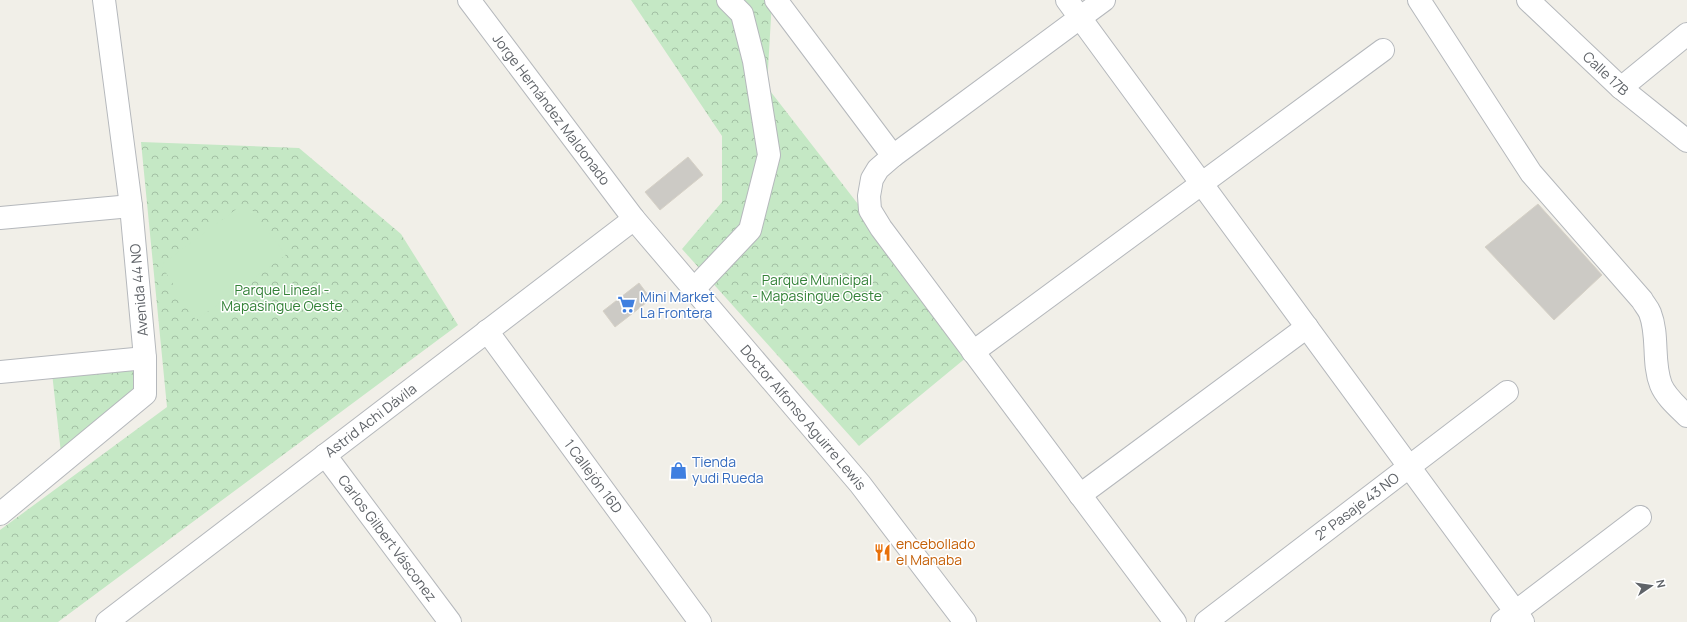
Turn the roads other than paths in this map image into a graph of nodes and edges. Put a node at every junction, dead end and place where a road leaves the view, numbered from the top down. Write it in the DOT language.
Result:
graph roads {
  1 [pos="104,0"];
  2 [pos="469,0"];
  3 [pos="728,0"];
  4 [pos="776,0"];
  5 [pos="1068,0"];
  6 [pos="1104,0"];
  7 [pos="1419,0"];
  8 [pos="1528,0"];
  9 [pos="1081,17"];
  10 [pos="1687,34"];
  11 [pos="1383,50"];
  12 [pos="1621,88"];
  13 [pos="1687,141"];
  14 [pos="893,156"];
  15 [pos="1202,183"];
  16 [pos="131,206"];
  17 [pos="0,218"];
  18 [pos="634,219"];
  19 [pos="694,289"];
  20 [pos="1307,327"];
  21 [pos="487,331"];
  22 [pos="973,352"];
  23 [pos="145,358"];
  24 [pos="0,372"];
  25 [pos="1507,392"];
  26 [pos="1687,416"];
  27 [pos="325,455"];
  28 [pos="1409,467"];
  29 [pos="1080,495"];
  30 [pos="0,514"];
  31 [pos="1640,517"];
  32 [pos="1513,618"];
  33 [pos="107,622"];
  34 [pos="450,622"];
  35 [pos="700,622"];
  36 [pos="965,622"];
  37 [pos="1175,622"];
  38 [pos="1206,622"];
  1 -- 16 [label="street, Avenida 44 NO"];
  2 -- 18 [label="street, Jorge Hernández Maldonado"];
  3 -- 19 [label="street"];
  4 -- 14 [label="street"];
  5 -- 9 [label="street"];
  6 -- 9 [label="street"];
  7 -- 26 [label="street"];
  8 -- 12 [label="street, Calle 17B"];
  9 -- 14 [label="street"];
  9 -- 15 [label="street"];
  10 -- 12 [label="street"];
  11 -- 15 [label="street"];
  12 -- 13 [label="street, Calle 17B"];
  14 -- 22 [label="street"];
  15 -- 20 [label="street"];
  15 -- 22 [label="street"];
  16 -- 17 [label="street"];
  16 -- 23 [label="street, Avenida 44 NO"];
  18 -- 19 [label="street, Doctor Alfonso Aguirre Lewis"];
  18 -- 21 [label="street, Astrid Achi Dávila"];
  19 -- 36 [label="street, Doctor Alfonso Aguirre Lewis"];
  20 -- 28 [label="street"];
  20 -- 29 [label="street"];
  21 -- 27 [label="street, Astrid Achi Dávila"];
  21 -- 35 [label="street, 1 Callejón 16D"];
  22 -- 29 [label="street"];
  23 -- 24 [label="street"];
  23 -- 30 [label="street, Avenida 44 NO"];
  25 -- 28 [label="street, 2° Pasaje 43 NO"];
  27 -- 33 [label="street, Astrid Achi Dávila"];
  27 -- 34 [label="street, Carlos Gilbert Vásconez"];
  28 -- 32 [label="street"];
  28 -- 38 [label="street, 2° Pasaje 43 NO"];
  29 -- 37 [label="street"];
  31 -- 32 [label="street"];
}
